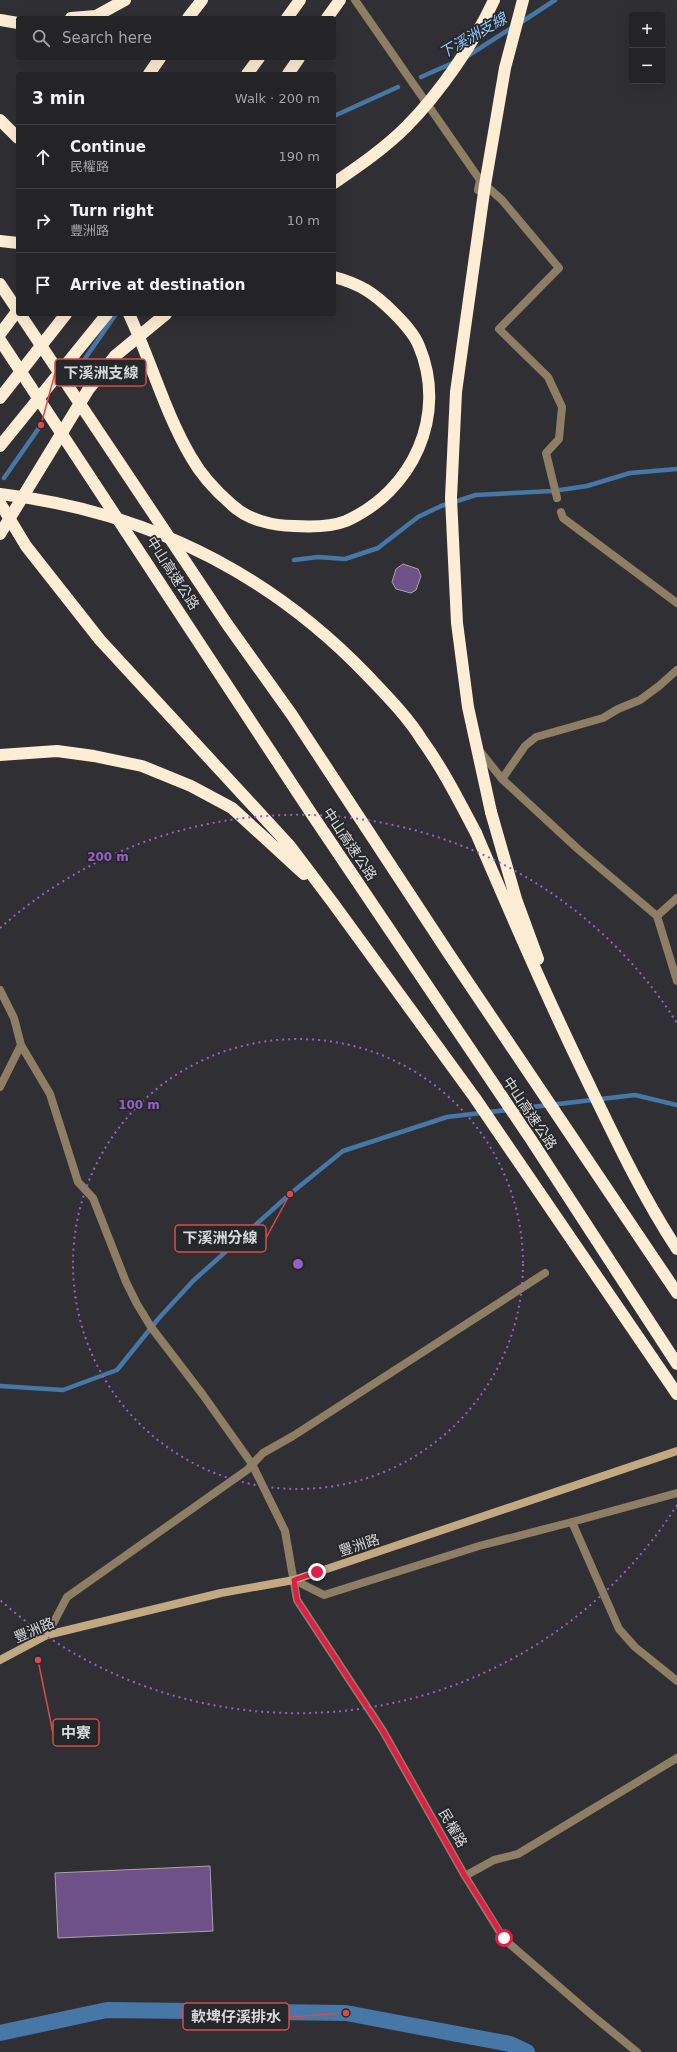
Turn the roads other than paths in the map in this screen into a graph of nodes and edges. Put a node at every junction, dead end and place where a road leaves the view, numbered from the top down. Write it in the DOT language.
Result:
graph roads {
  1 [pos="125,0"];
  2 [pos="202,0"];
  3 [pos="300,0"];
  4 [pos="340,0"];
  5 [pos="355,0"];
  6 [pos="494,0"];
  7 [pos="523,0"];
  8 [pos="96,16"];
  9 [pos="190,16"];
  10 [pos="288,16"];
  11 [pos="328,16"];
  12 [pos="0,20"];
  13 [pos="16,23"];
  14 [pos="159,60"];
  15 [pos="258,60"];
  16 [pos="298,60"];
  17 [pos="150,72"];
  18 [pos="248,72"];
  19 [pos="289,72"];
  20 [pos="0,120"];
  21 [pos="16,136"];
  22 [pos="480,180"];
  23 [pos="336,182"];
  24 [pos="0,241"];
  25 [pos="16,243"];
  26 [pos="336,277"];
  27 [pos="0,284"];
  28 [pos="16,308"];
  29 [pos="16,314"];
  30 [pos="21,316"];
  31 [pos="64,316"];
  32 [pos="105,316"];
  33 [pos="130,316"];
  34 [pos="164,316"];
  35 [pos="0,334"];
  36 [pos="0,340"];
  37 [pos="0,398"];
  38 [pos="0,446"];
  39 [pos="0,494"];
  40 [pos="557,498"];
  41 [pos="0,503"];
  42 [pos="561,512"];
  43 [pos="0,534"];
  44 [pos="677,603"];
  45 [pos="677,670"];
  46 [pos="0,755"];
  47 [pos="502,779"];
  48 [pos="677,898"];
  49 [pos="333,903"];
  50 [pos="657,916"];
  51 [pos="677,981"];
  52 [pos="0,990"];
  53 [pos="568,1043"];
  54 [pos="21,1046"];
  55 [pos="0,1087"];
  56 [pos="677,1249"];
  57 [pos="545,1273"];
  58 [pos="677,1293"];
  59 [pos="677,1364"];
  60 [pos="677,1394"];
  61 [pos="677,1451"];
  62 [pos="252,1464"];
  63 [pos="677,1493"];
  64 [pos="572,1522"];
  65 [pos="294,1580"];
  66 [pos="47,1635"];
  67 [pos="0,1660"];
  68 [pos="677,1681"];
  69 [pos="677,1758"];
  70 [pos="465,1876"];
  71 [pos="637,2052"];
  1 -- 8 [label="highway"];
  2 -- 9 [label="highway"];
  3 -- 10 [label="highway"];
  4 -- 11 [label="highway"];
  5 -- 22 [label="street"];
  6 -- 23 [label="highway, bridge"];
  7 -- 53 [label="highway, bridge"];
  12 -- 13 [label="highway"];
  14 -- 17 [label="highway"];
  15 -- 18 [label="highway"];
  16 -- 19 [label="highway"];
  20 -- 21 [label="highway"];
  22 -- 40 [label="street"];
  22 -- 47 [label="street"];
  24 -- 25 [label="highway"];
  26 -- 33 [label="highway"];
  27 -- 28 [label="highway"];
  29 -- 35 [label="highway, bridge"];
  30 -- 58 [label="highway, 中山高速公路"];
  31 -- 37 [label="highway, bridge"];
  32 -- 38 [label="highway, bridge"];
  34 -- 43 [label="highway, bridge"];
  36 -- 59 [label="highway, 中山高速公路"];
  39 -- 53 [label="highway, bridge"];
  41 -- 49 [label="highway"];
  42 -- 44 [label="street"];
  45 -- 47 [label="street"];
  46 -- 49 [label="highway"];
  47 -- 50 [label="street"];
  48 -- 50 [label="street"];
  49 -- 60 [label="highway"];
  50 -- 51 [label="street"];
  52 -- 54 [label="street, 民權路"];
  53 -- 56 [label="highway"];
  54 -- 55 [label="street"];
  54 -- 62 [label="street, 民權路"];
  57 -- 62 [label="street"];
  61 -- 65 [label="street, 豐洲路"];
  62 -- 65 [label="street, 民權路"];
  62 -- 66 [label="street"];
  63 -- 64 [label="street"];
  64 -- 65 [label="street"];
  64 -- 68 [label="street"];
  65 -- 66 [label="street, 豐洲路"];
  65 -- 70 [label="street, 民權路"];
  66 -- 67 [label="street, 豐洲路"];
  69 -- 70 [label="street"];
  70 -- 71 [label="street, 民權路"];
}
